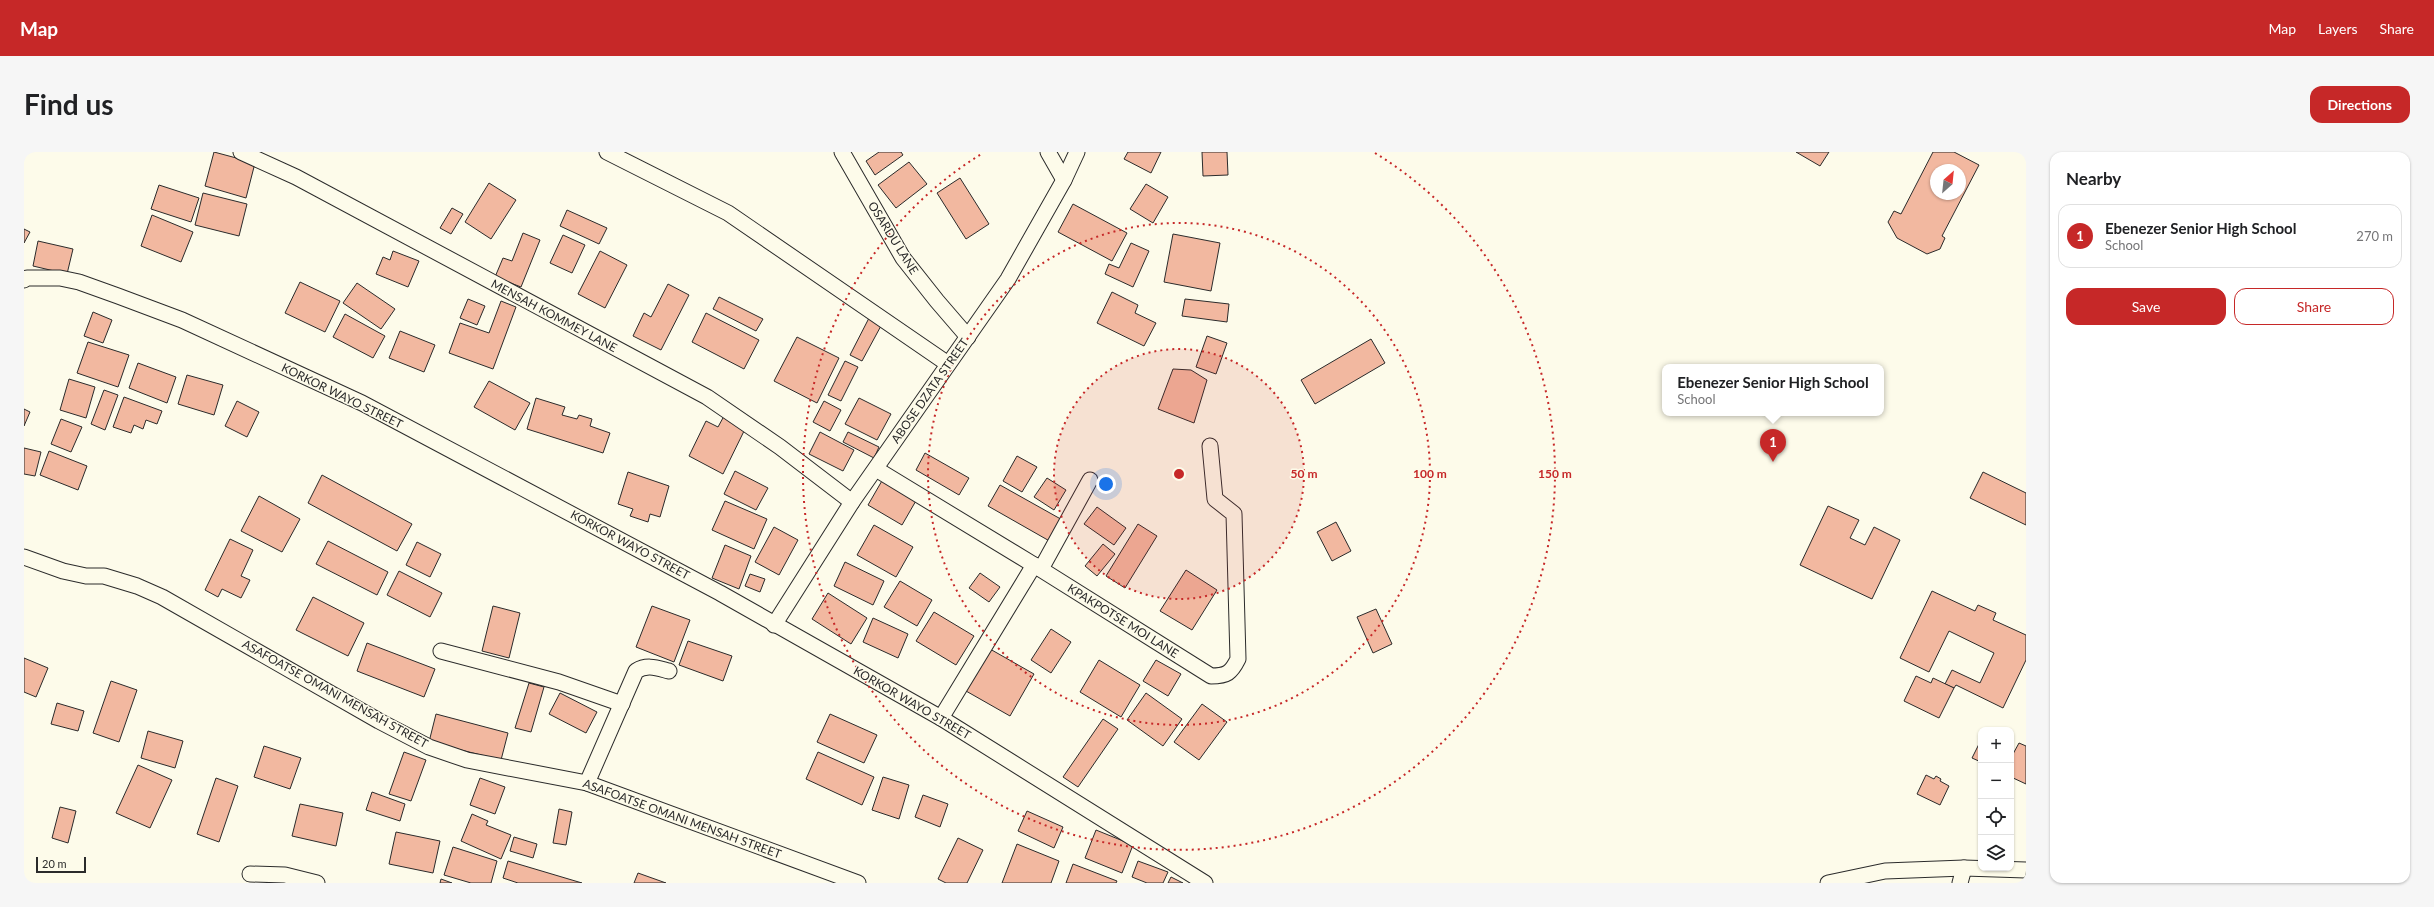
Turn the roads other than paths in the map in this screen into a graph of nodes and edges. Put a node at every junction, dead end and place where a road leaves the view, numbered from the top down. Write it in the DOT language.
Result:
graph roads {
  1 [pos="241,152"];
  2 [pos="607,152"];
  3 [pos="842,152"];
  4 [pos="1048,152"];
  5 [pos="1077,152"];
  6 [pos="1064,180"];
  7 [pos="24,280"];
  8 [pos="968,337"];
  9 [pos="948,364"];
  10 [pos="1210,446"];
  11 [pos="876,469"];
  12 [pos="1090,480"];
  13 [pos="852,502"];
  14 [pos="24,557"];
  15 [pos="1038,567"];
  16 [pos="774,625"];
  17 [pos="441,651"];
  18 [pos="669,671"];
  19 [pos="622,704"];
  20 [pos="941,718"];
  21 [pos="587,784"];
  22 [pos="1964,868"];
  23 [pos="2026,870"];
  24 [pos="250,874"];
  25 [pos="318,883"];
  26 [pos="858,883"];
  27 [pos="1205,883"];
  28 [pos="1828,883"];
  29 [pos="1960,883"];
  1 -- 13 [label="street, MENSAH KOMMEY LANE"];
  2 -- 9 [label="street"];
  3 -- 8 [label="street, OSARDU LANE"];
  4 -- 6 [label="street"];
  5 -- 6 [label="street, ABOSE DZATA STREET"];
  6 -- 8 [label="street, ABOSE DZATA STREET"];
  7 -- 16 [label="street, KORKOR WAYO STREET"];
  8 -- 9 [label="street, ABOSE DZATA STREET"];
  9 -- 11 [label="street, ABOSE DZATA STREET"];
  10 -- 15 [label="street, KPAKPOTSE MOI LANE"];
  11 -- 13 [label="street, ABOSE DZATA STREET"];
  11 -- 15 [label="street"];
  12 -- 15 [label="street"];
  13 -- 16 [label="street, ABOSE DZATA STREET"];
  14 -- 21 [label="street, ASAFOATSE OMANI MENSAH STREET"];
  15 -- 20 [label="street"];
  16 -- 20 [label="street, KORKOR WAYO STREET"];
  17 -- 19 [label="street"];
  18 -- 19 [label="street"];
  19 -- 21 [label="street"];
  20 -- 27 [label="street, KORKOR WAYO STREET"];
  21 -- 26 [label="street, ASAFOATSE OMANI MENSAH STREET"];
  22 -- 23 [label="street"];
  22 -- 28 [label="street"];
  22 -- 29 [label="street"];
  24 -- 25 [label="street"];
}
